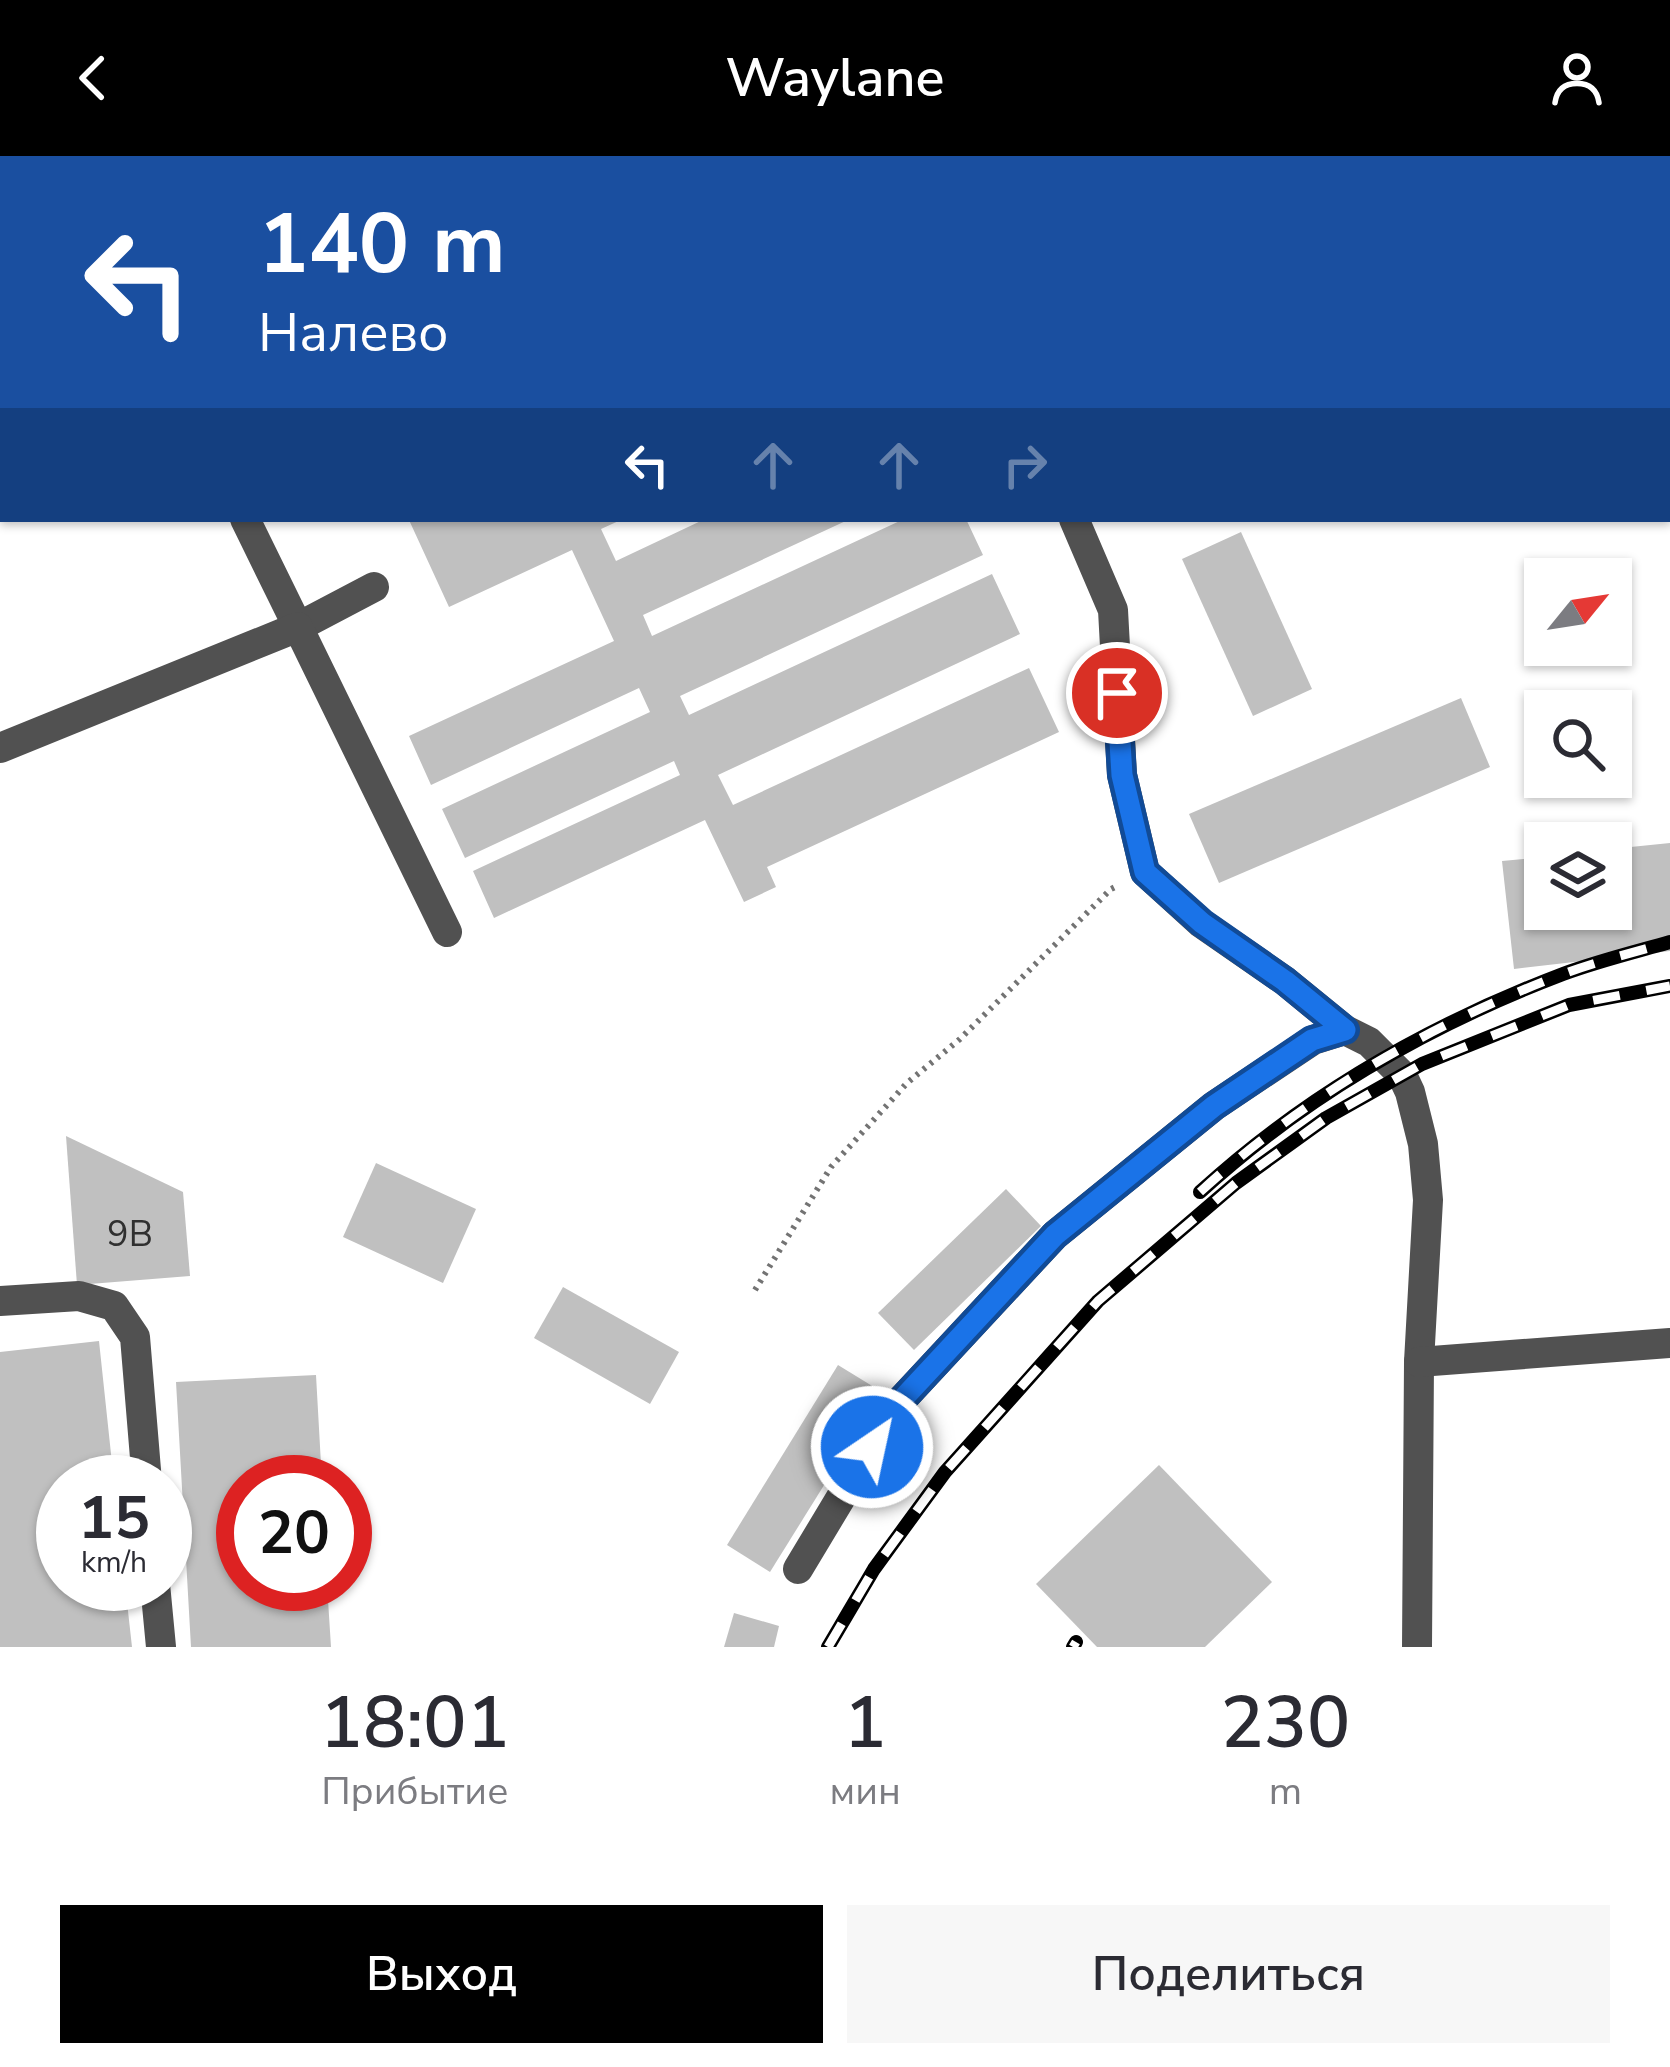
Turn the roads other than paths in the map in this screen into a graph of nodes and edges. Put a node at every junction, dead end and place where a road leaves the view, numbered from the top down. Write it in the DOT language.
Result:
graph roads {
  1 [pos="246,522"];
  2 [pos="1075,522"];
  3 [pos="374,587"];
  4 [pos="298,627"];
  5 [pos="0,748"];
  6 [pos="447,932"];
  7 [pos="1345,1030"];
  8 [pos="0,1300"];
  9 [pos="1670,1342"];
  10 [pos="1419,1362"];
  11 [pos="145,1455"];
  12 [pos="798,1569"];
  13 [pos="157,1611"];
  14 [pos="160,1647"];
  15 [pos="1417,1647"];
  1 -- 4 [label="street"];
  2 -- 7 [label="street"];
  3 -- 4 [label="street"];
  4 -- 5 [label="street"];
  4 -- 6 [label="street"];
  7 -- 10 [label="street"];
  7 -- 12 [label="street"];
  8 -- 11 [label="street"];
  9 -- 10 [label="street"];
  10 -- 15 [label="street"];
  13 -- 14 [label="street"];
}
